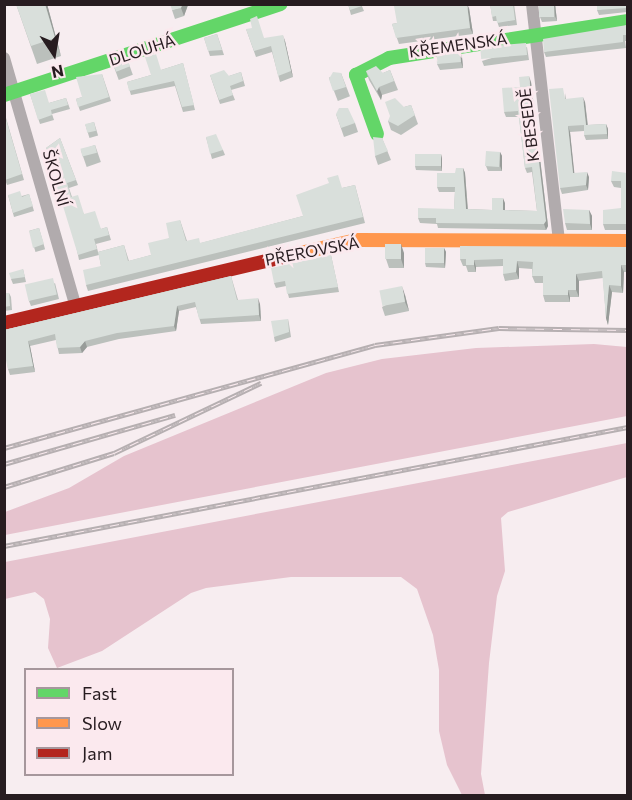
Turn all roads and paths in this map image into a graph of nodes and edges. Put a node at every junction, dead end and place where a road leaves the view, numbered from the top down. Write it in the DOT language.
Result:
graph roads {
  1 [pos="280,4"];
  2 [pos="532,4"];
  3 [pos="627,21"];
  4 [pos="535,34"];
  5 [pos="4,58"];
  6 [pos="10,93"];
  7 [pos="377,134"];
  8 [pos="559,241"];
  9 [pos="627,241"];
  10 [pos="76,307"];
  11 [pos="4,323"];
  1 -- 6 [label="street, DLOUHÁ"];
  2 -- 4 [label="street, K BESEDĚ"];
  3 -- 4 [label="street, KŘEMENSKÁ"];
  4 -- 7 [label="street, KŘEMENSKÁ"];
  4 -- 8 [label="street, K BESEDĚ"];
  5 -- 6 [label="street, ŠKOLNÍ"];
  6 -- 10 [label="street, ŠKOLNÍ"];
  8 -- 9 [label="street, PŘEROVSKÁ"];
  8 -- 10 [label="street, PŘEROVSKÁ"];
  10 -- 11 [label="street, PŘEROVSKÁ"];
}
